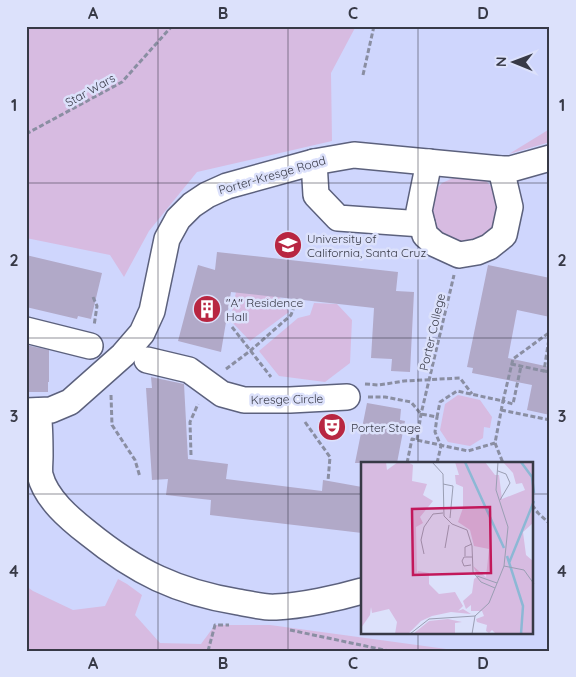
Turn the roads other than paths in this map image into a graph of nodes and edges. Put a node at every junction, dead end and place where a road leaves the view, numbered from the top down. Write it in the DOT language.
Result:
graph roads {
  1 [pos="550,158"];
  2 [pos="314,162"];
  3 [pos="429,162"];
  4 [pos="502,169"];
  5 [pos="422,224"];
  6 [pos="26,330"];
  7 [pos="90,346"];
  8 [pos="147,360"];
  9 [pos="348,397"];
  10 [pos="32,411"];
  11 [pos="361,591"];
  1 -- 4 [label="street, Porter-Kresge Road"];
  2 -- 3 [label="street, Porter-Kresge Road"];
  2 -- 5 [label="street"];
  2 -- 10 [label="street, Porter-Kresge Road"];
  3 -- 4 [label="street, Porter-Kresge Road"];
  3 -- 5 [label="street"];
  4 -- 5 [label="street"];
  6 -- 7 [label="street"];
  8 -- 9 [label="street, Kresge Circle"];
  10 -- 11 [label="street"];
}
